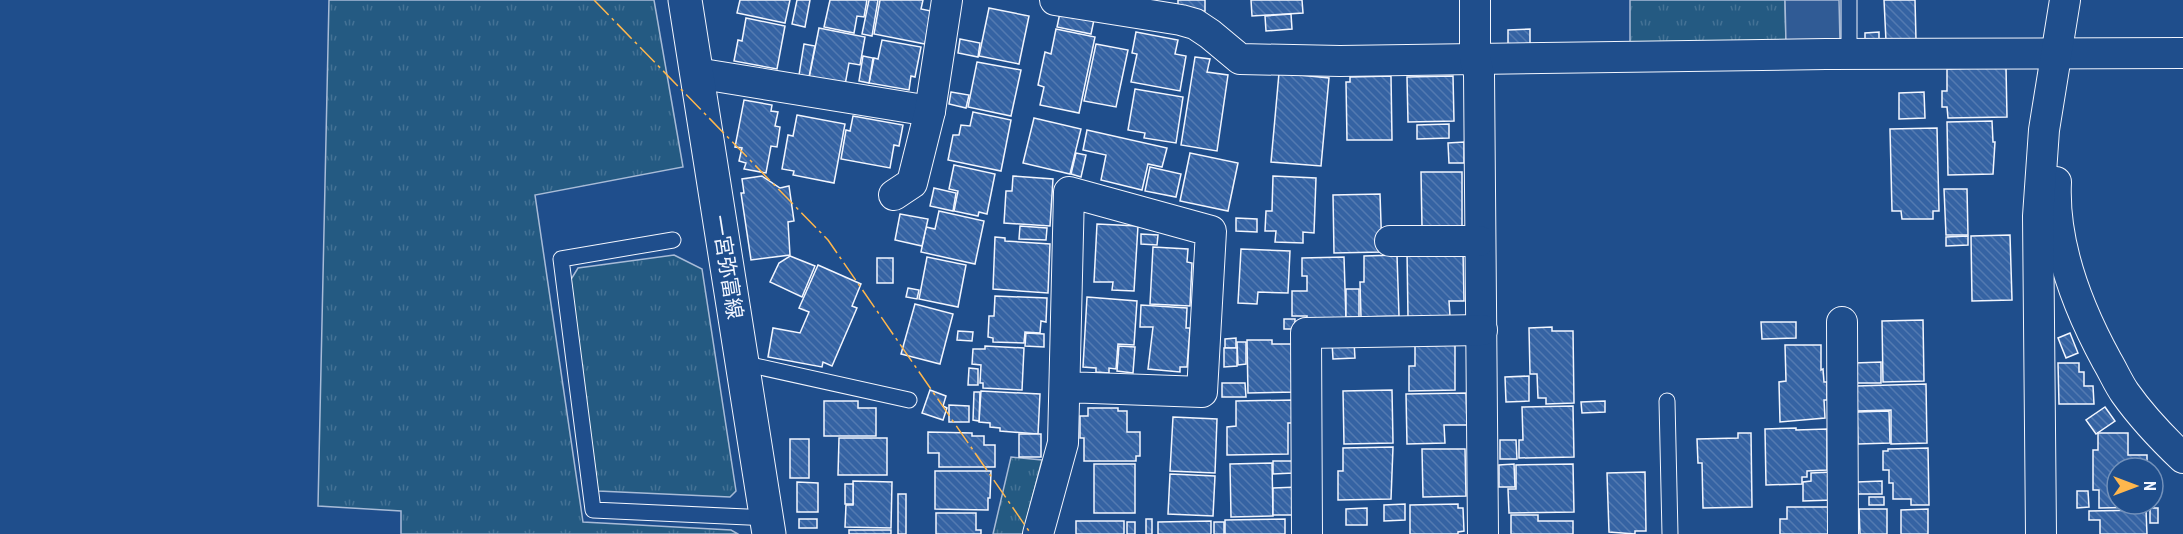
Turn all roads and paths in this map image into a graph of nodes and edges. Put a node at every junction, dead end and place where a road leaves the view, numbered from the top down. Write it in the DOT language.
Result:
graph roads {
  1 [pos="685,0"];
  2 [pos="947,0"];
  3 [pos="1054,0"];
  4 [pos="1474,0"];
  5 [pos="1849,0"];
  6 [pos="2065,0"];
  7 [pos="2077,0"];
  8 [pos="1089,3"];
  9 [pos="2183,53"];
  10 [pos="1850,54"];
  11 [pos="2064,54"];
  12 [pos="1475,59"];
  13 [pos="696,73"];
  14 [pos="930,111"];
  15 [pos="894,195"];
  16 [pos="673,240"];
  17 [pos="1390,241"];
  18 [pos="1479,241"];
  19 [pos="1842,322"];
  20 [pos="1482,330"];
  21 [pos="742,363"];
  22 [pos="1065,387"];
  23 [pos="909,400"];
  24 [pos="1667,401"];
  25 [pos="2183,458"];
  26 [pos="768,526"];
  27 [pos="1038,534"];
  28 [pos="1306,534"];
  29 [pos="1483,534"];
  30 [pos="1670,534"];
  31 [pos="1843,534"];
  32 [pos="2042,534"];
  1 -- 13 [label="main road, 一宮弥富線"];
  2 -- 14 [label="street"];
  3 -- 8 [label="street"];
  4 -- 12 [label="street"];
  5 -- 10 [label="lane"];
  6 -- 11 [label="street"];
  7 -- 11 [label="street"];
  8 -- 12 [label="street"];
  9 -- 11 [label="street"];
  10 -- 11 [label="street"];
  10 -- 12 [label="street"];
  11 -- 25 [label="street"];
  11 -- 32 [label="street"];
  12 -- 18 [label="street"];
  13 -- 14 [label="street"];
  13 -- 21 [label="main road, 一宮弥富線"];
  14 -- 15 [label="street"];
  16 -- 26 [label="lane"];
  17 -- 18 [label="street"];
  18 -- 20 [label="street"];
  19 -- 31 [label="street"];
  20 -- 28 [label="street"];
  20 -- 29 [label="street"];
  21 -- 23 [label="lane"];
  21 -- 26 [label="main road, 一宮弥富線"];
  22 -- 22 [label="street"];
  22 -- 27 [label="street"];
  24 -- 30 [label="lane"];
}
